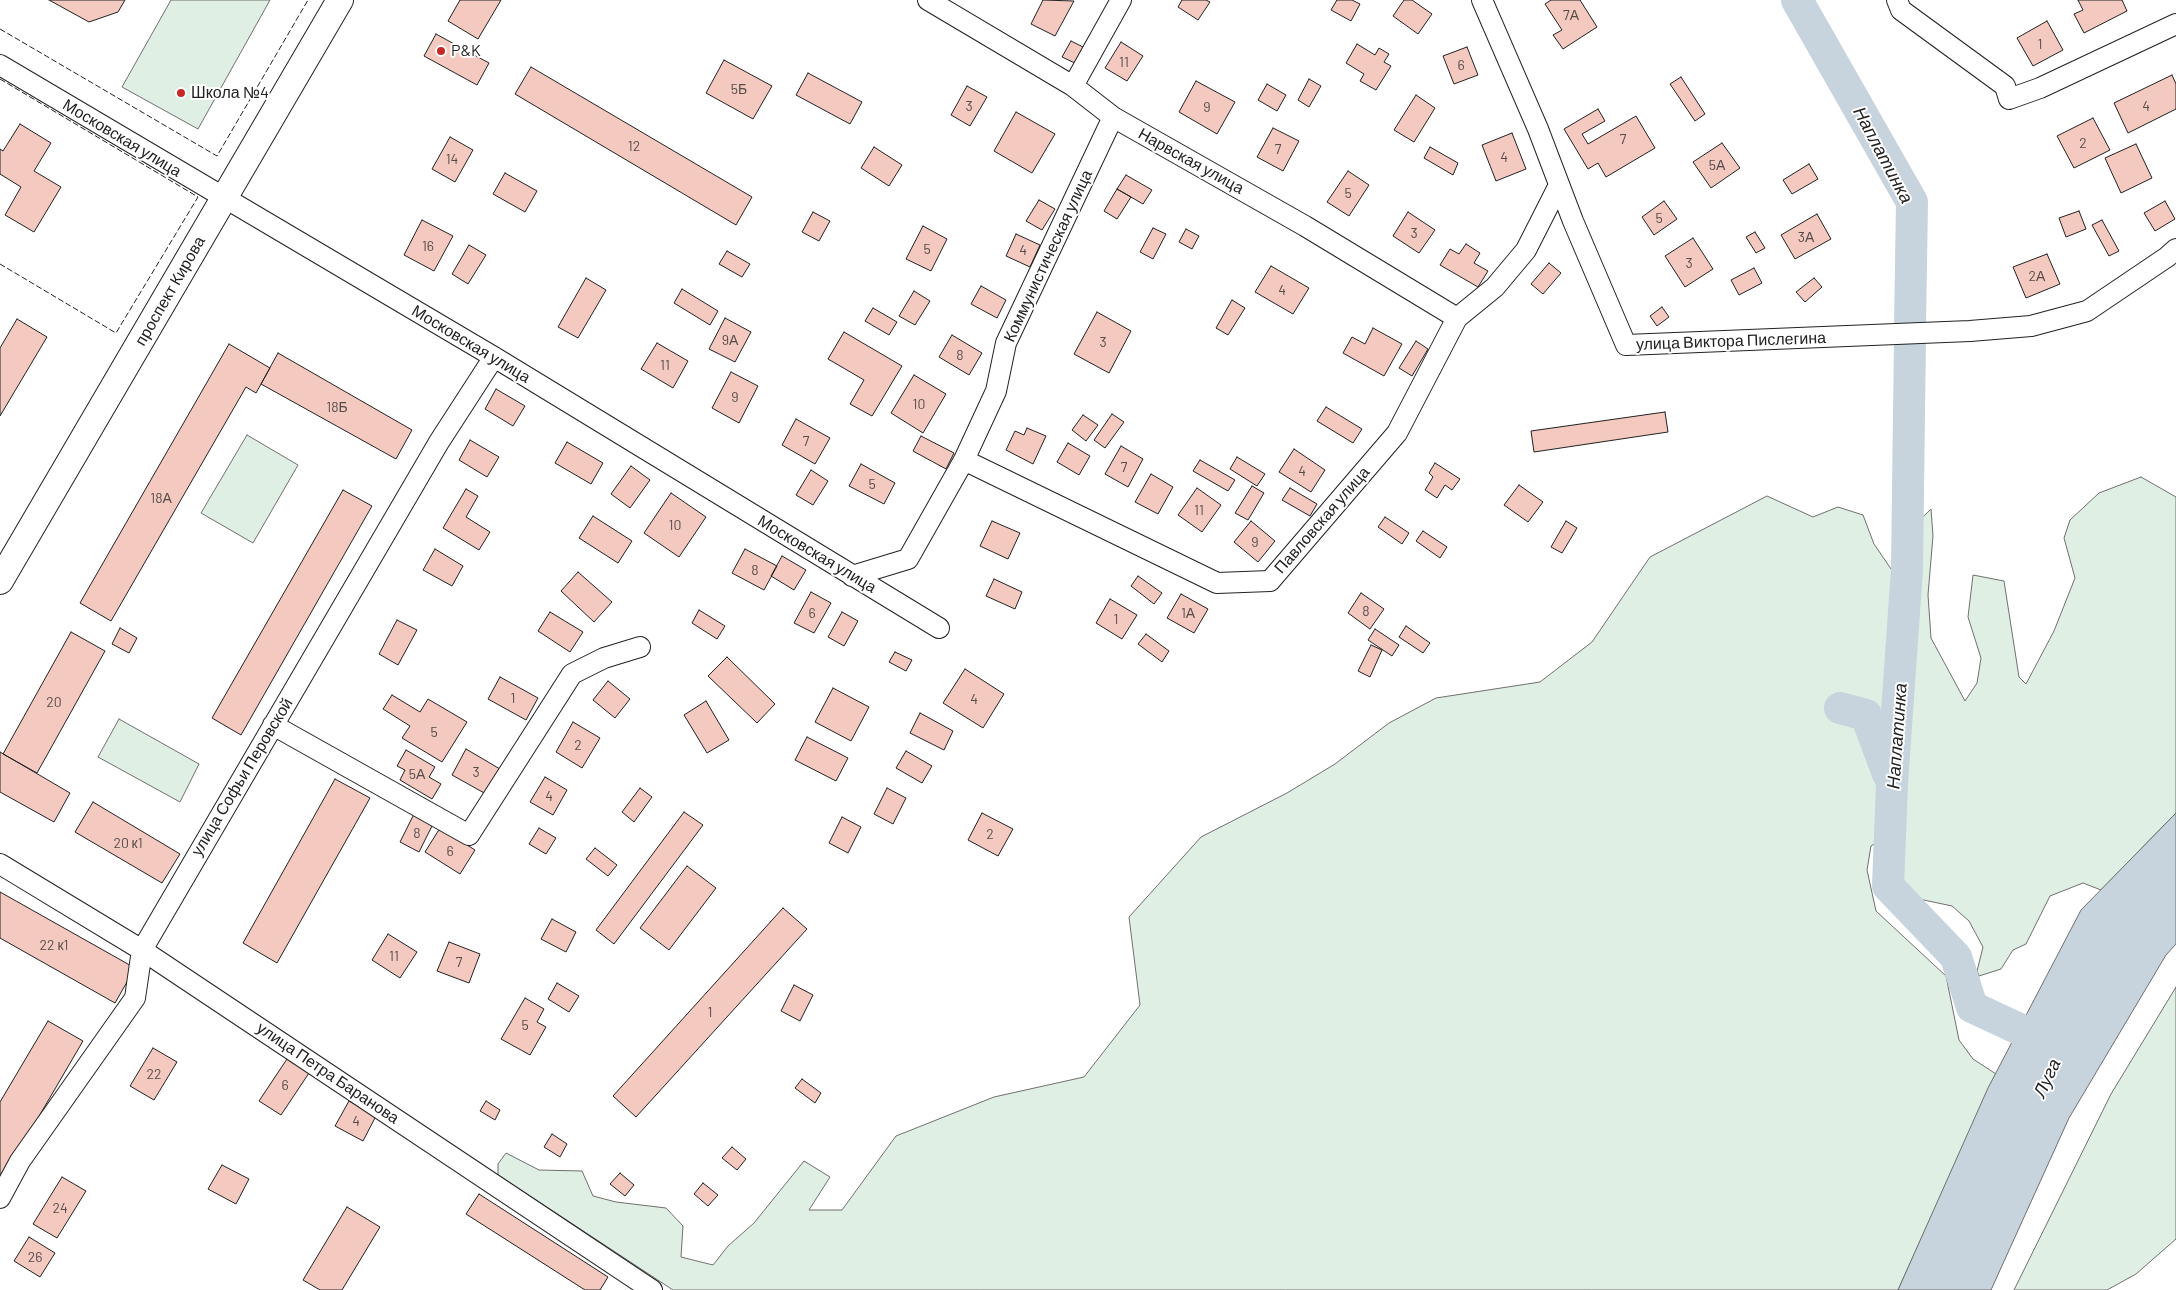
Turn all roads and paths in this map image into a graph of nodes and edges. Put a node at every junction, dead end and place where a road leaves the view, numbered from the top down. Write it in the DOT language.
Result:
graph roads {
  1 [pos="340,0"];
  2 [pos="928,0"];
  3 [pos="1120,0"];
  4 [pos="1482,0"];
  5 [pos="1897,0"];
  6 [pos="2176,24"];
  7 [pos="0,65"];
  8 [pos="1073,86"];
  9 [pos="1113,117"];
  10 [pos="1559,185"];
  11 [pos="224,199"];
  12 [pos="2176,248"];
  13 [pos="1457,318"];
  14 [pos="494,357"];
  15 [pos="964,460"];
  16 [pos="852,576"];
  17 [pos="0,581"];
  18 [pos="939,628"];
  19 [pos="640,647"];
  20 [pos="273,725"];
  21 [pos="0,864"];
  22 [pos="142,950"];
  23 [pos="0,1198"];
  24 [pos="652,1290"];
  1 -- 11 [label="main road, проспект Кирова"];
  2 -- 8 [label="street, Нарвская улица"];
  3 -- 8 [label="street"];
  4 -- 10 [label="street, улица Виктора Пислегина"];
  5 -- 6 [label="street"];
  7 -- 11 [label="street, Московская улица"];
  8 -- 9 [label="street, Нарвская улица"];
  9 -- 13 [label="street, Нарвская улица"];
  9 -- 15 [label="street, Коммунистическая улица"];
  10 -- 12 [label="street, улица Виктора Пислегина"];
  10 -- 13 [label="street, Павловская улица"];
  11 -- 14 [label="street, Московская улица"];
  11 -- 17 [label="main road, проспект Кирова"];
  13 -- 15 [label="street, Павловская улица"];
  14 -- 16 [label="street, Московская улица"];
  14 -- 20 [label="street, улица Софьи Перовской"];
  15 -- 16 [label="street, Коммунистическая улица"];
  16 -- 18 [label="street, Московская улица"];
  19 -- 20 [label="street"];
  20 -- 22 [label="street, улица Софьи Перовской"];
  21 -- 22 [label="street, улица Петра Баранова"];
  22 -- 23 [label="street, улица Софьи Перовской"];
  22 -- 24 [label="street, улица Петра Баранова"];
}
